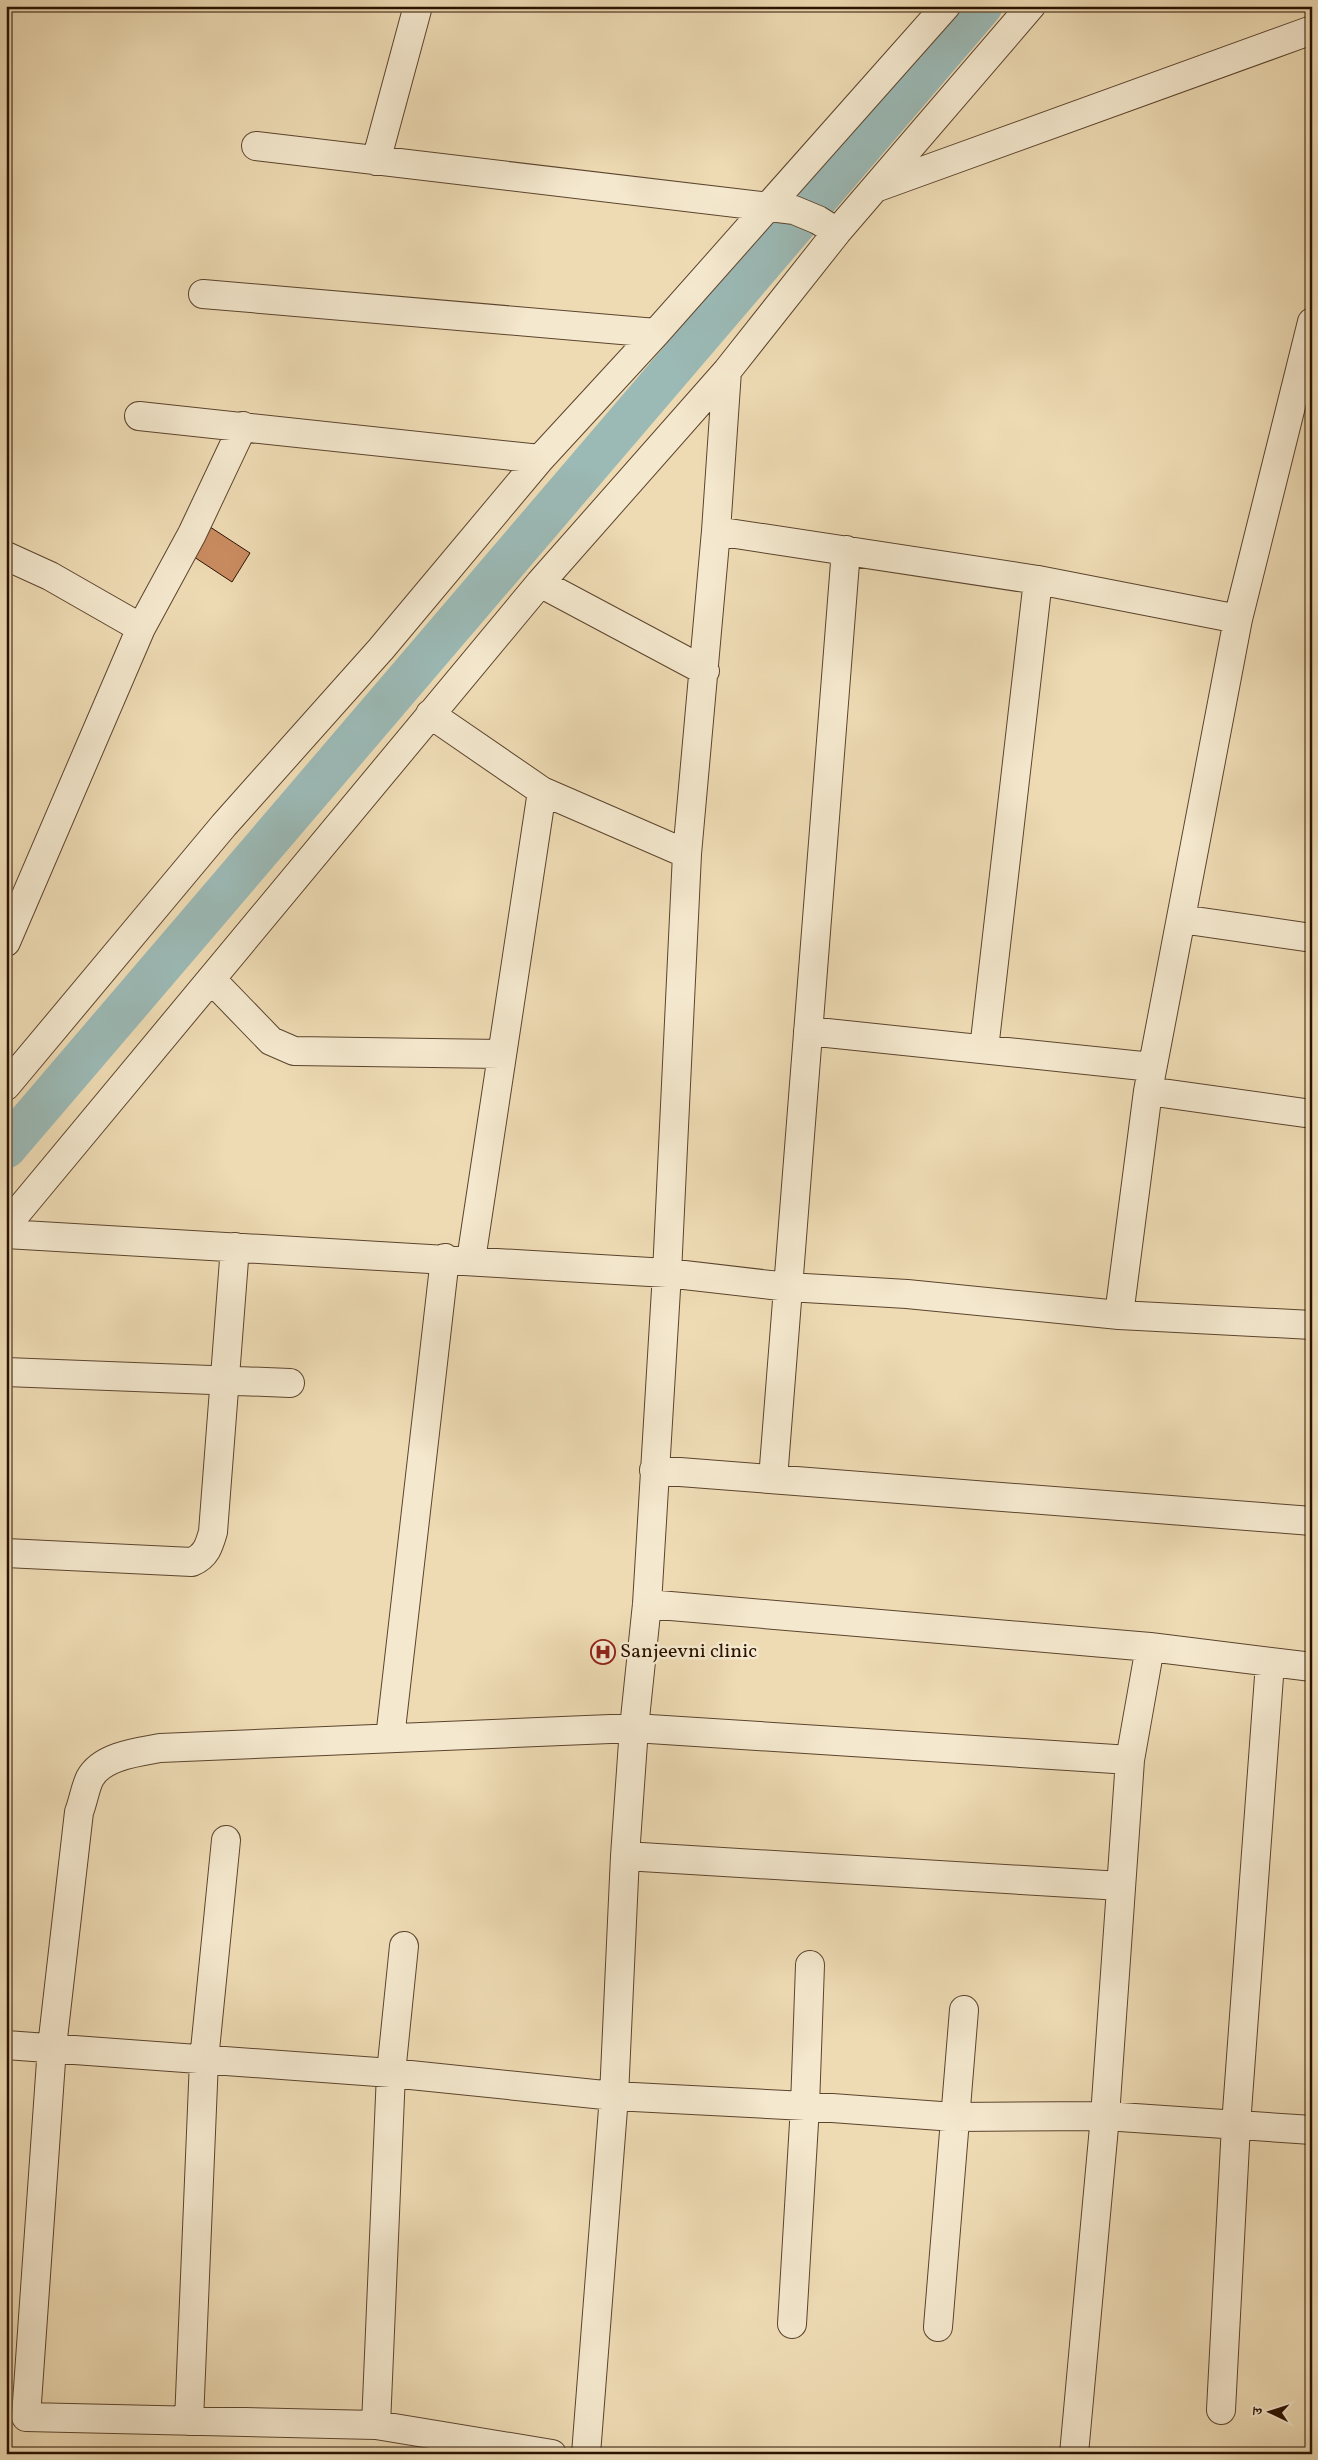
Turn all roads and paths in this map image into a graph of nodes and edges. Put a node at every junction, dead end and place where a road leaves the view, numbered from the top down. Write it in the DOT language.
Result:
graph roads {
  1 [pos="418,6"];
  2 [pos="946,6"];
  3 [pos="1031,6"];
  4 [pos="1312,30"];
  5 [pos="256,146"];
  6 [pos="376,161"];
  7 [pos="877,187"];
  8 [pos="804,217"];
  9 [pos="203,294"];
  10 [pos="1312,322"];
  11 [pos="656,333"];
  12 [pos="727,371"];
  13 [pos="1304,391"];
  14 [pos="139,416"];
  15 [pos="243,426"];
  16 [pos="540,459"];
  17 [pos="716,531"];
  18 [pos="846,550"];
  19 [pos="6,556"];
  20 [pos="1038,580"];
  21 [pos="540,583"];
  22 [pos="1238,618"];
  23 [pos="141,628"];
  24 [pos="704,672"];
  25 [pos="430,714"];
  26 [pos="542,791"];
  27 [pos="686,854"];
  28 [pos="1181,920"];
  29 [pos="1312,938"];
  30 [pos="6,942"];
  31 [pos="211,979"];
  32 [pos="808,1031"];
  33 [pos="984,1049"];
  34 [pos="501,1054"];
  35 [pos="1150,1079"];
  36 [pos="6,1086"];
  37 [pos="1312,1114"];
  38 [pos="6,1226"];
  39 [pos="6,1234"];
  40 [pos="234,1247"];
  41 [pos="458,1259"];
  42 [pos="667,1273"];
  43 [pos="788,1287"];
  44 [pos="1119,1315"];
  45 [pos="1312,1325"];
  46 [pos="6,1372"];
  47 [pos="225,1381"];
  48 [pos="290,1383"];
  49 [pos="654,1470"];
  50 [pos="773,1479"];
  51 [pos="1312,1521"];
  52 [pos="6,1553"];
  53 [pos="646,1604"];
  54 [pos="1150,1647"];
  55 [pos="1270,1663"];
  56 [pos="1312,1667"];
  57 [pos="634,1728"];
  58 [pos="390,1738"];
  59 [pos="1130,1760"];
  60 [pos="226,1840"];
  61 [pos="625,1856"];
  62 [pos="1121,1886"];
  63 [pos="404,1946"];
  64 [pos="810,1965"];
  65 [pos="964,2010"];
  66 [pos="6,2045"];
  67 [pos="52,2048"];
  68 [pos="204,2060"];
  69 [pos="391,2073"];
  70 [pos="614,2096"];
  71 [pos="805,2106"];
  72 [pos="1105,2116"];
  73 [pos="954,2117"];
  74 [pos="1236,2125"];
  75 [pos="1312,2130"];
  76 [pos="792,2324"];
  77 [pos="938,2328"];
  78 [pos="1221,2410"];
  79 [pos="16,2417"];
  80 [pos="189,2421"];
  81 [pos="376,2425"];
  82 [pos="552,2454"];
  83 [pos="586,2454"];
  84 [pos="1074,2454"];
  1 -- 6 [label="street"];
  2 -- 8 [label="street"];
  3 -- 7 [label="street"];
  4 -- 7 [label="street"];
  5 -- 6 [label="street"];
  6 -- 8 [label="street"];
  7 -- 8 [label="street"];
  8 -- 11 [label="street"];
  8 -- 12 [label="street"];
  9 -- 11 [label="street"];
  10 -- 13 [label="street"];
  11 -- 16 [label="street"];
  12 -- 17 [label="street"];
  12 -- 21 [label="street"];
  13 -- 22 [label="street"];
  14 -- 15 [label="street"];
  15 -- 16 [label="street"];
  15 -- 23 [label="street"];
  16 -- 36 [label="street"];
  17 -- 18 [label="street"];
  17 -- 24 [label="street"];
  18 -- 20 [label="street"];
  18 -- 32 [label="street"];
  19 -- 23 [label="street"];
  20 -- 22 [label="street"];
  20 -- 33 [label="street"];
  21 -- 24 [label="street"];
  21 -- 25 [label="street"];
  22 -- 28 [label="street"];
  23 -- 30 [label="street"];
  24 -- 27 [label="street"];
  25 -- 26 [label="street"];
  25 -- 31 [label="street"];
  26 -- 27 [label="street"];
  26 -- 34 [label="street"];
  27 -- 42 [label="street"];
  28 -- 29 [label="street"];
  28 -- 35 [label="street"];
  31 -- 34 [label="street"];
  31 -- 38 [label="street"];
  32 -- 33 [label="street"];
  32 -- 43 [label="street"];
  33 -- 35 [label="street"];
  34 -- 41 [label="street"];
  35 -- 37 [label="street"];
  35 -- 44 [label="street"];
  39 -- 40 [label="street"];
  40 -- 41 [label="street"];
  40 -- 47 [label="street"];
  41 -- 42 [label="street"];
  41 -- 58 [label="street"];
  42 -- 43 [label="street"];
  42 -- 49 [label="street"];
  43 -- 44 [label="street"];
  43 -- 50 [label="street"];
  44 -- 45 [label="street"];
  46 -- 47 [label="street"];
  47 -- 48 [label="street"];
  47 -- 52 [label="street"];
  49 -- 50 [label="street"];
  49 -- 53 [label="street"];
  50 -- 51 [label="street"];
  53 -- 54 [label="street"];
  53 -- 57 [label="street"];
  54 -- 55 [label="street"];
  54 -- 59 [label="street"];
  55 -- 56 [label="street"];
  55 -- 74 [label="street"];
  57 -- 58 [label="street"];
  57 -- 59 [label="street"];
  57 -- 61 [label="street"];
  58 -- 67 [label="street"];
  59 -- 62 [label="street"];
  60 -- 68 [label="street"];
  61 -- 62 [label="street"];
  61 -- 70 [label="street"];
  62 -- 72 [label="street"];
  63 -- 69 [label="street"];
  64 -- 71 [label="street"];
  65 -- 73 [label="street"];
  66 -- 67 [label="street"];
  67 -- 68 [label="street"];
  67 -- 79 [label="street"];
  68 -- 69 [label="street"];
  68 -- 80 [label="street"];
  69 -- 70 [label="street"];
  69 -- 81 [label="street"];
  70 -- 71 [label="street"];
  70 -- 83 [label="street"];
  71 -- 73 [label="street"];
  71 -- 76 [label="street"];
  72 -- 73 [label="street"];
  72 -- 74 [label="street"];
  72 -- 84 [label="street"];
  73 -- 77 [label="street"];
  74 -- 75 [label="street"];
  74 -- 78 [label="street"];
  79 -- 80 [label="street"];
  80 -- 81 [label="street"];
  81 -- 82 [label="street"];
}
